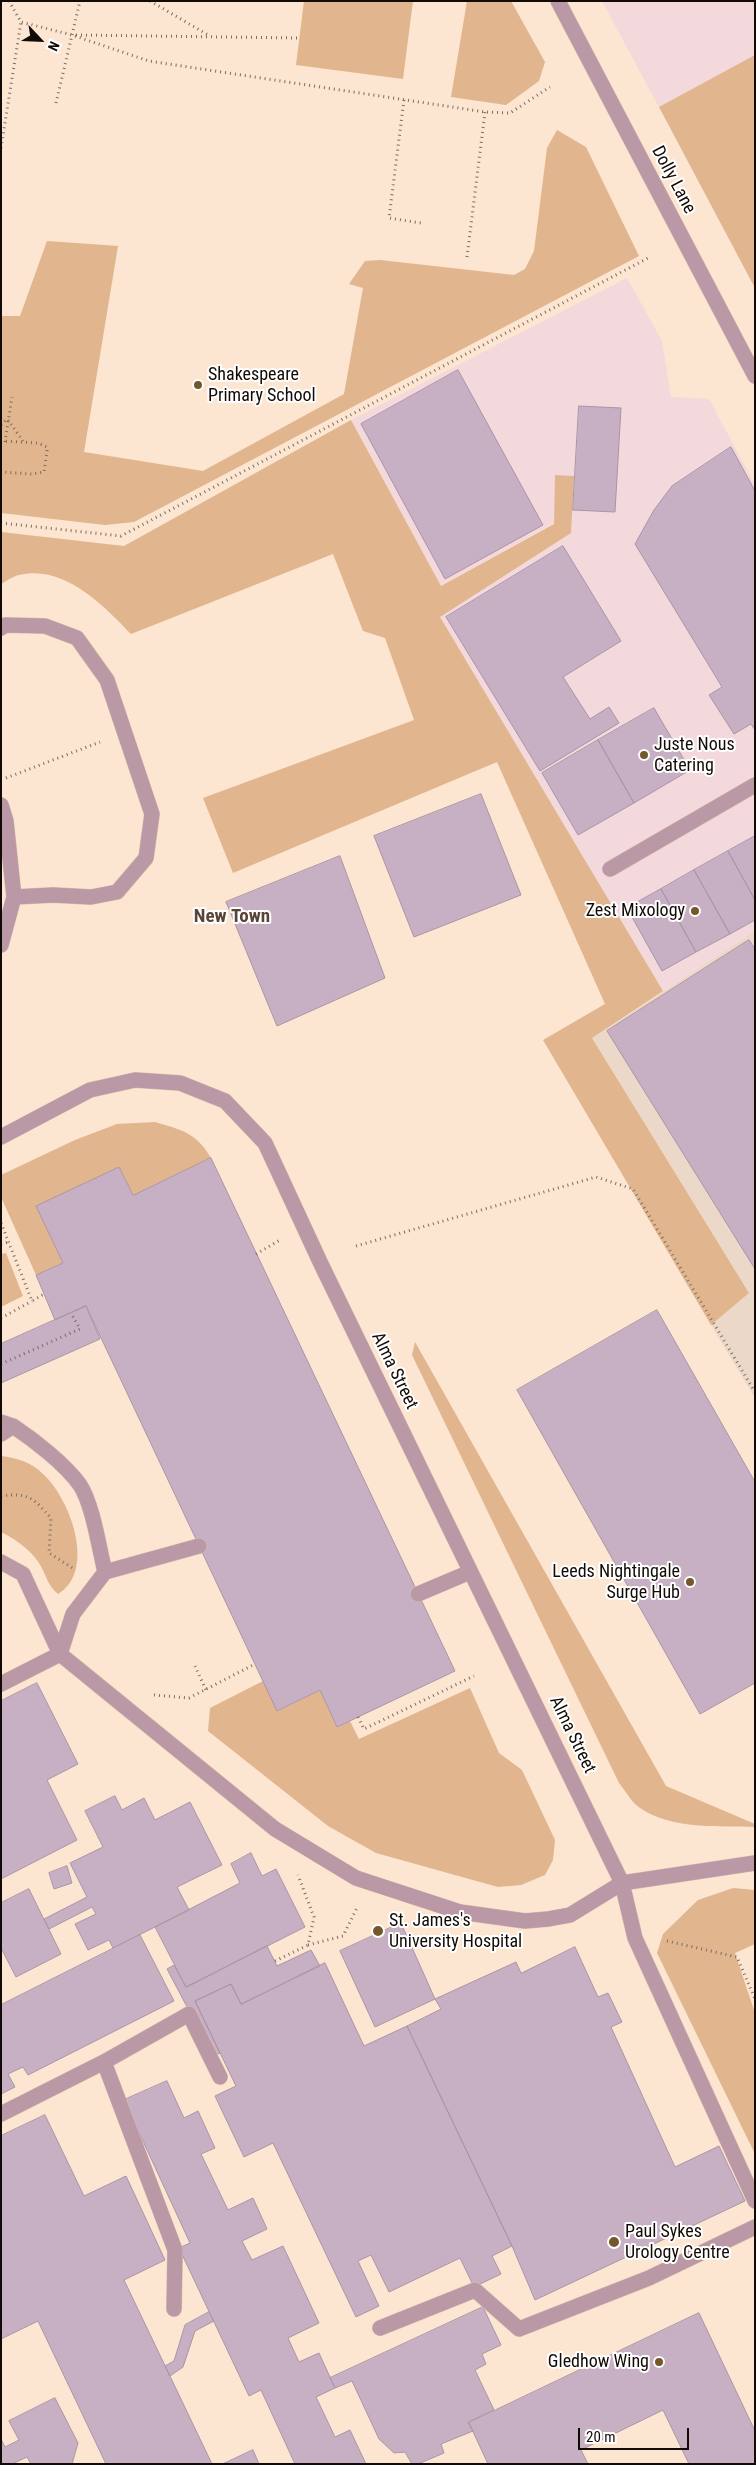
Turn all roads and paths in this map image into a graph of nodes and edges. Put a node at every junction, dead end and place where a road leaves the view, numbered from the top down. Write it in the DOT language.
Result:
graph roads {
  1 [pos="9,1"];
  2 [pos="80,1"];
  3 [pos="150,1"];
  4 [pos="558,1"];
  5 [pos="21,22"];
  6 [pos="72,35"];
  7 [pos="211,36"];
  8 [pos="299,38"];
  9 [pos="550,87"];
  10 [pos="404,100"];
  11 [pos="56,102"];
  12 [pos="485,112"];
  13 [pos="1,148"];
  14 [pos="421,223"];
  15 [pos="467,257"];
  16 [pos="650,257"];
  17 [pos="755,376"];
  18 [pos="12,397"];
  19 [pos="7,419"];
  20 [pos="1,425"];
  21 [pos="3,441"];
  22 [pos="23,442"];
  23 [pos="1,472"];
  24 [pos="1,523"];
  25 [pos="1,628"];
  26 [pos="124,732"];
  27 [pos="1,780"];
  28 [pos="755,785"];
  29 [pos="1,805"];
  30 [pos="610,869"];
  31 [pos="14,897"];
  32 [pos="1,945"];
  33 [pos="1,1137"];
  34 [pos="1,1223"];
  35 [pos="281,1240"];
  36 [pos="9,1242"];
  37 [pos="1,1244"];
  38 [pos="356,1246"];
  39 [pos="256,1254"];
  40 [pos="44,1294"];
  41 [pos="32,1301"];
  42 [pos="71,1313"];
  43 [pos="1,1318"];
  44 [pos="1,1364"];
  45 [pos="755,1392"];
  46 [pos="5,1427"];
  47 [pos="1,1496"];
  48 [pos="199,1546"];
  49 [pos="1,1562"];
  50 [pos="105,1572"];
  51 [pos="470,1572"];
  52 [pos="80,1574"];
  53 [pos="418,1594"];
  54 [pos="60,1654"];
  55 [pos="255,1664"];
  56 [pos="194,1666"];
  57 [pos="474,1676"];
  58 [pos="1,1684"];
  59 [pos="206,1690"];
  60 [pos="152,1695"];
  61 [pos="358,1717"];
  62 [pos="755,1864"];
  63 [pos="297,1872"];
  64 [pos="622,1883"];
  65 [pos="357,1908"];
  66 [pos="663,1940"];
  67 [pos="308,1944"];
  68 [pos="275,1961"];
  69 [pos="755,1999"];
  70 [pos="104,2062"];
  71 [pos="220,2077"];
  72 [pos="1,2114"];
  73 [pos="755,2201"];
  74 [pos="755,2227"];
  75 [pos="174,2308"];
  76 [pos="380,2328"];
  1 -- 5 [label="path"];
  2 -- 6 [label="path"];
  3 -- 7 [label="path"];
  4 -- 17 [label="street, Dolly Lane"];
  5 -- 6 [label="path"];
  5 -- 13 [label="path"];
  6 -- 7 [label="path"];
  6 -- 10 [label="path"];
  6 -- 11 [label="path"];
  7 -- 8 [label="path"];
  9 -- 12 [label="path"];
  10 -- 12 [label="path"];
  10 -- 14 [label="path"];
  12 -- 15 [label="path"];
  16 -- 24 [label="path"];
  18 -- 19 [label="path"];
  19 -- 20 [label="path"];
  19 -- 21 [label="path"];
  19 -- 22 [label="path"];
  21 -- 22 [label="path"];
  22 -- 23 [label="path"];
  25 -- 26 [label="street"];
  26 -- 27 [label="path"];
  26 -- 31 [label="street"];
  28 -- 30 [label="street"];
  29 -- 31 [label="street"];
  31 -- 32 [label="street"];
  33 -- 51 [label="street, Alma Street"];
  34 -- 36 [label="path"];
  35 -- 39 [label="path"];
  36 -- 37 [label="path"];
  36 -- 41 [label="path"];
  38 -- 45 [label="path"];
  40 -- 41 [label="path"];
  41 -- 43 [label="path"];
  42 -- 44 [label="path"];
  46 -- 50 [label="street"];
  47 -- 52 [label="path"];
  48 -- 50 [label="street"];
  49 -- 54 [label="street"];
  50 -- 54 [label="street"];
  51 -- 53 [label="street"];
  51 -- 64 [label="street, Alma Street"];
  54 -- 58 [label="street"];
  54 -- 64 [label="street"];
  55 -- 59 [label="path"];
  56 -- 59 [label="path"];
  57 -- 61 [label="path"];
  59 -- 60 [label="path"];
  62 -- 64 [label="street"];
  63 -- 67 [label="path"];
  64 -- 73 [label="street, Alma Street"];
  65 -- 67 [label="path"];
  66 -- 69 [label="path"];
  67 -- 68 [label="path"];
  70 -- 71 [label="street"];
  70 -- 72 [label="street"];
  70 -- 75 [label="street"];
  74 -- 76 [label="street"];
}
